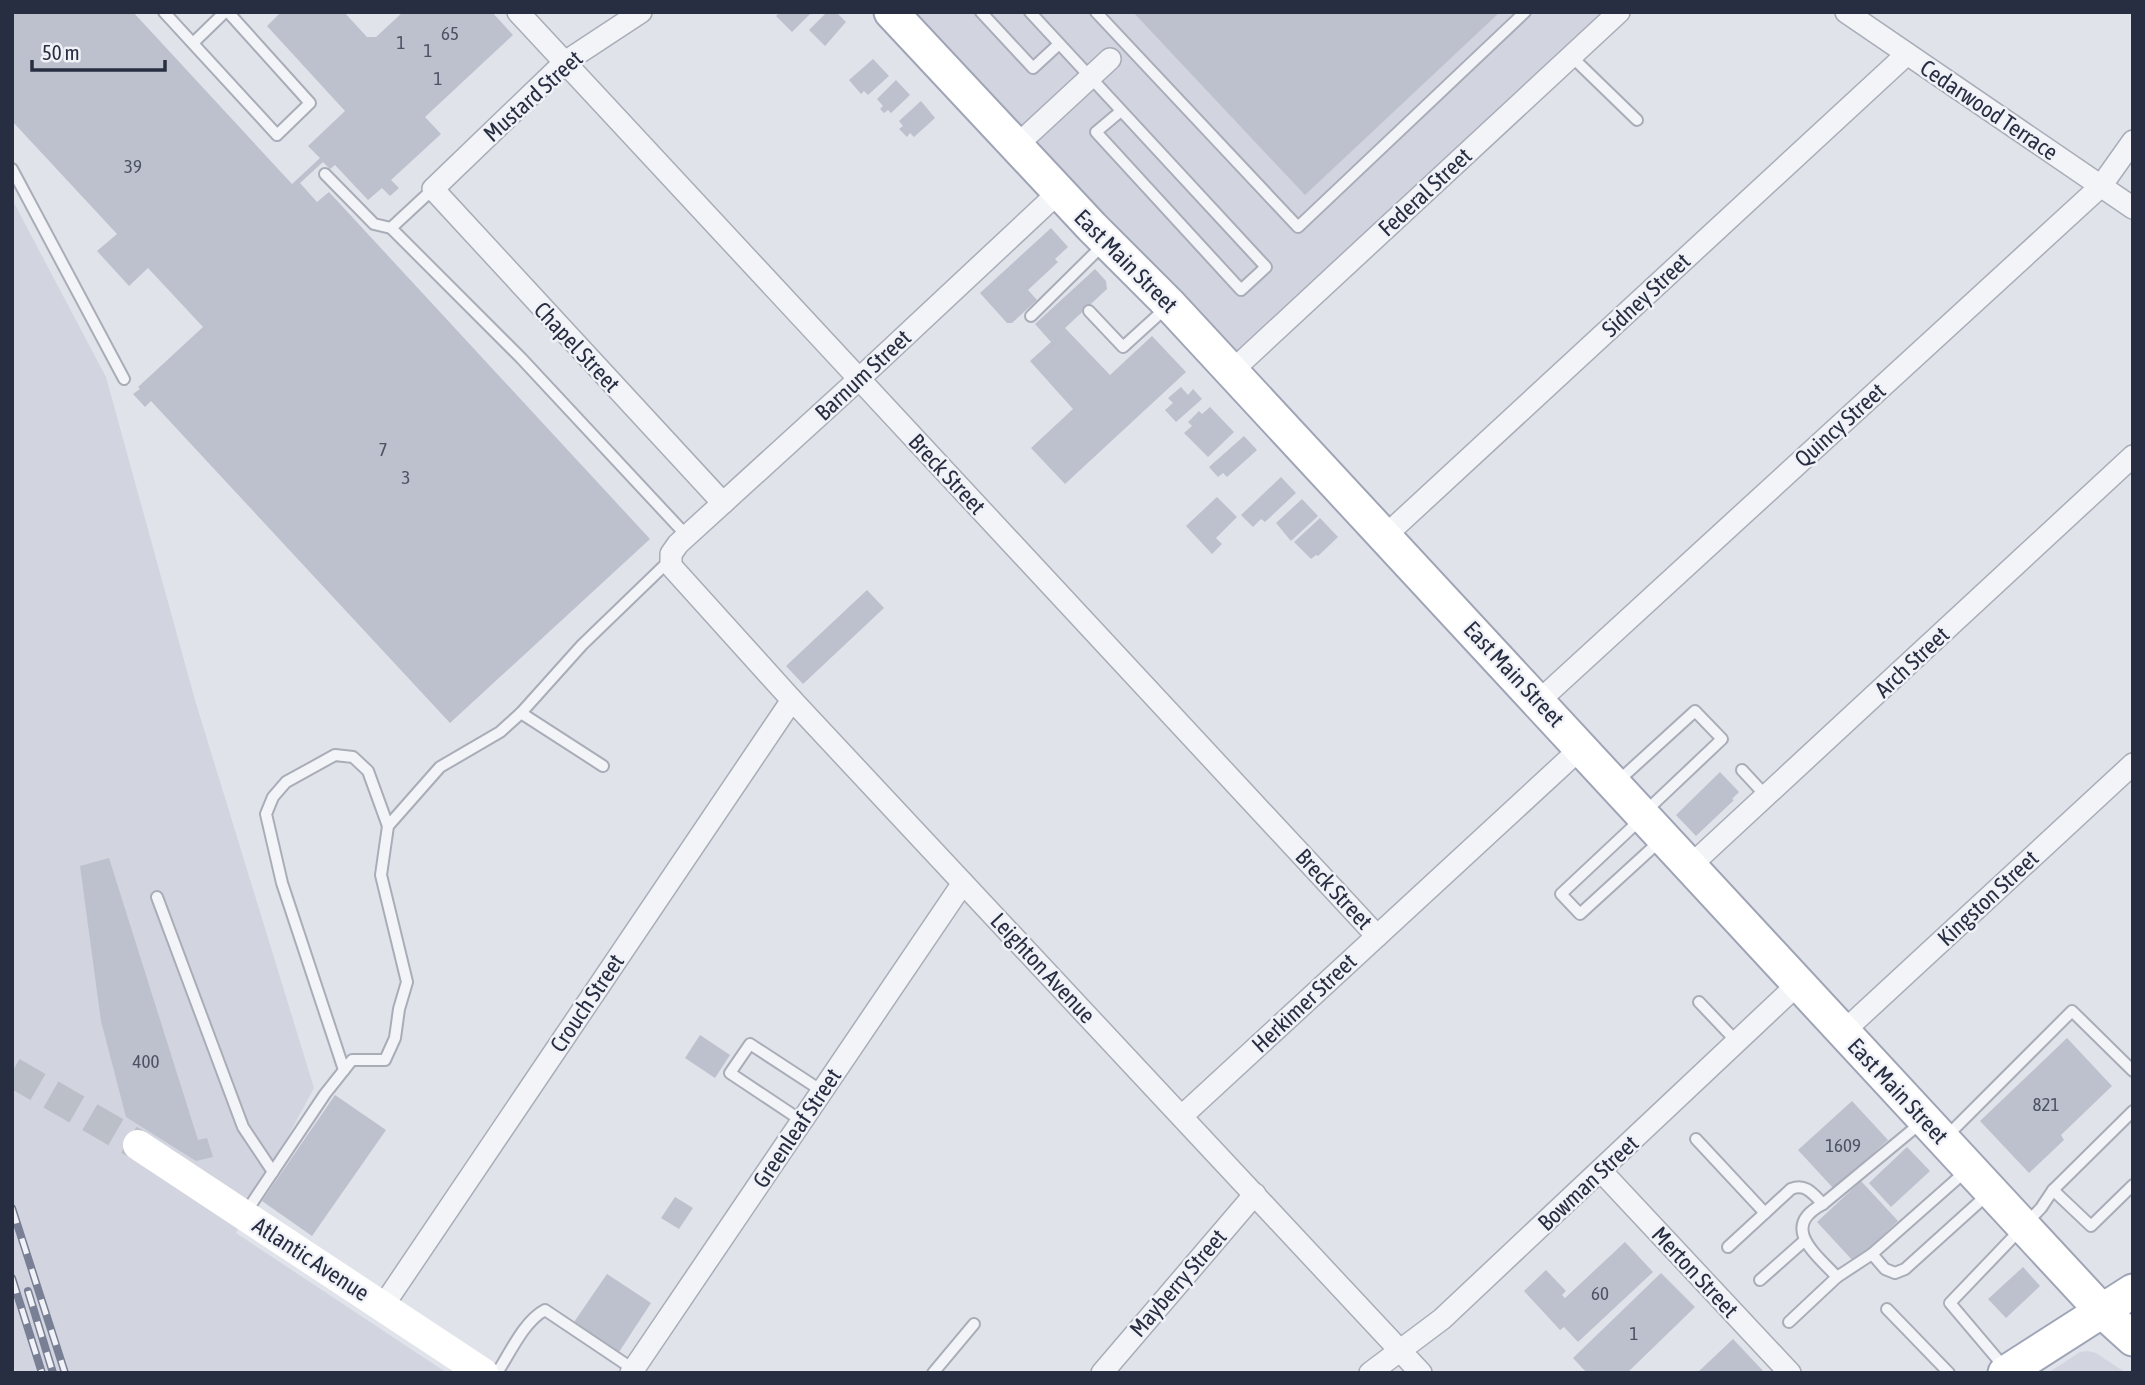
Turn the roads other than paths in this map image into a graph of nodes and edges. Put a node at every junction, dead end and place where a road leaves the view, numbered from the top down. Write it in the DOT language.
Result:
graph roads {
  1 [pos="164,12"];
  2 [pos="226,12"];
  3 [pos="518,12"];
  4 [pos="641,12"];
  5 [pos="891,12"];
  6 [pos="981,12"];
  7 [pos="1030,12"];
  8 [pos="1096,12"];
  9 [pos="1524,12"];
  10 [pos="1619,12"];
  11 [pos="1846,12"];
  12 [pos="193,43"];
  13 [pos="1059,44"];
  14 [pos="1118,52"];
  15 [pos="1907,54"];
  16 [pos="1571,57"];
  17 [pos="565,62"];
  18 [pos="1090,77"];
  19 [pos="1122,111"];
  20 [pos="1637,120"];
  21 [pos="2133,141"];
  22 [pos="1016,146"];
  23 [pos="12,169"];
  24 [pos="324,174"];
  25 [pos="2101,186"];
  26 [pos="433,189"];
  27 [pos="1059,192"];
  28 [pos="2133,208"];
  29 [pos="391,228"];
  30 [pos="1106,242"];
  31 [pos="1170,305"];
  32 [pos="1089,311"];
  33 [pos="1031,316"];
  34 [pos="1231,371"];
  35 [pos="124,379"];
  36 [pos="859,379"];
  37 [pos="2133,456"];
  38 [pos="723,503"];
  39 [pos="687,536"];
  40 [pos="1385,536"];
  41 [pos="670,560"];
  42 [pos="792,700"];
  43 [pos="1539,701"];
  44 [pos="521,713"];
  45 [pos="1581,748"];
  46 [pos="2133,764"];
  47 [pos="603,766"];
  48 [pos="1742,770"];
  49 [pos="1614,785"];
  50 [pos="1767,797"];
  51 [pos="1649,823"];
  52 [pos="388,826"];
  53 [pos="1689,867"];
  54 [pos="963,883"];
  55 [pos="157,897"];
  56 [pos="1377,936"];
  57 [pos="1798,984"];
  58 [pos="1699,1002"];
  59 [pos="1843,1032"];
  60 [pos="1737,1042"];
  61 [pos="344,1070"];
  62 [pos="2133,1072"];
  63 [pos="822,1091"];
  64 [pos="2133,1111"];
  65 [pos="1182,1116"];
  66 [pos="802,1121"];
  67 [pos="1933,1130"];
  68 [pos="1696,1139"];
  69 [pos="138,1145"];
  70 [pos="1601,1171"];
  71 [pos="273,1172"];
  72 [pos="1980,1180"];
  73 [pos="2133,1185"];
  74 [pos="2053,1190"];
  75 [pos="1255,1194"];
  76 [pos="1823,1204"];
  77 [pos="1765,1213"];
  78 [pos="244,1215"];
  79 [pos="2023,1226"];
  80 [pos="1804,1241"];
  81 [pos="1728,1247"];
  82 [pos="1872,1254"];
  83 [pos="1837,1278"];
  84 [pos="1760,1280"];
  85 [pos="2133,1291"];
  86 [pos="383,1306"];
  87 [pos="1887,1309"];
  88 [pos="2102,1311"];
  89 [pos="1789,1322"];
  90 [pos="974,1324"];
  91 [pos="2133,1339"];
  92 [pos="1399,1349"];
  93 [pos="632,1371"];
  94 [pos="2006,1372"];
  95 [pos="483,1373"];
  96 [pos="498,1373"];
  97 [pos="933,1373"];
  98 [pos="1102,1373"];
  99 [pos="1370,1373"];
  100 [pos="1421,1373"];
  101 [pos="1790,1373"];
  102 [pos="1949,1373"];
  1 -- 12 [label="lane"];
  2 -- 12 [label="lane"];
  2 -- 12 [label="lane"];
  3 -- 17 [label="street, Breck Street"];
  4 -- 17 [label="street, Mustard Street"];
  5 -- 22 [label="main road, East Main Street"];
  6 -- 13 [label="lane"];
  7 -- 13 [label="lane"];
  8 -- 14 [label="lane"];
  9 -- 14 [label="lane"];
  10 -- 16 [label="street, Federal Street"];
  11 -- 15 [label="street, Cedarwood Terrace"];
  13 -- 18 [label="lane"];
  14 -- 18 [label="street"];
  15 -- 25 [label="street, Cedarwood Terrace"];
  15 -- 40 [label="street, Sidney Street"];
  16 -- 20 [label="lane"];
  16 -- 34 [label="street, Federal Street"];
  17 -- 26 [label="street, Mustard Street"];
  17 -- 36 [label="street, Breck Street"];
  18 -- 19 [label="lane"];
  18 -- 22 [label="street"];
  19 -- 19 [label="lane"];
  21 -- 25 [label="street, Quincy Street"];
  22 -- 27 [label="main road, East Main Street"];
  23 -- 35 [label="lane"];
  24 -- 29 [label="lane"];
  25 -- 28 [label="street, Cedarwood Terrace"];
  25 -- 43 [label="street, Quincy Street"];
  26 -- 29 [label="lane"];
  26 -- 38 [label="street, Chapel Street"];
  27 -- 30 [label="main road, East Main Street"];
  27 -- 36 [label="street, Barnum Street"];
  29 -- 39 [label="lane"];
  30 -- 31 [label="main road, East Main Street"];
  30 -- 33 [label="lane"];
  31 -- 32 [label="lane"];
  31 -- 34 [label="main road, East Main Street"];
  34 -- 40 [label="main road, East Main Street"];
  36 -- 38 [label="street, Barnum Street"];
  36 -- 56 [label="street, Breck Street"];
  37 -- 50 [label="street, Arch Street"];
  38 -- 39 [label="street, Barnum Street"];
  39 -- 41 [label="street, Barnum Street"];
  40 -- 43 [label="main road, East Main Street"];
  41 -- 42 [label="street, Leighton Avenue"];
  41 -- 44 [label="lane"];
  42 -- 54 [label="street, Leighton Avenue"];
  42 -- 86 [label="street, Crouch Street"];
  43 -- 45 [label="main road, East Main Street"];
  44 -- 47 [label="lane"];
  44 -- 52 [label="lane"];
  45 -- 49 [label="main road, East Main Street"];
  45 -- 56 [label="street, Herkimer Street"];
  46 -- 59 [label="street, Kingston Street"];
  48 -- 50 [label="lane"];
  49 -- 51 [label="main road, East Main Street"];
  49 -- 51 [label="lane"];
  50 -- 53 [label="street, Arch Street"];
  51 -- 51 [label="lane"];
  51 -- 53 [label="main road, East Main Street"];
  52 -- 61 [label="lane"];
  52 -- 61 [label="lane"];
  53 -- 57 [label="main road, East Main Street"];
  54 -- 63 [label="street, Greenleaf Street"];
  54 -- 65 [label="street, Leighton Avenue"];
  55 -- 71 [label="lane"];
  56 -- 65 [label="street, Herkimer Street"];
  57 -- 59 [label="main road, East Main Street"];
  57 -- 60 [label="street, Bowman Street"];
  58 -- 60 [label="lane"];
  59 -- 67 [label="main road, East Main Street"];
  60 -- 70 [label="street, Bowman Street"];
  61 -- 71 [label="lane"];
  62 -- 67 [label="lane"];
  63 -- 66 [label="street, Greenleaf Street"];
  63 -- 66 [label="lane"];
  64 -- 74 [label="lane"];
  65 -- 75 [label="street, Leighton Avenue"];
  66 -- 93 [label="street, Greenleaf Street"];
  67 -- 72 [label="main road, East Main Street"];
  67 -- 76 [label="lane"];
  68 -- 77 [label="lane"];
  69 -- 78 [label="main road, Atlantic Avenue"];
  70 -- 92 [label="street, Bowman Street"];
  70 -- 101 [label="street, Merton Street"];
  71 -- 78 [label="lane"];
  72 -- 79 [label="main road, East Main Street"];
  72 -- 82 [label="lane"];
  72 -- 82 [label="lane"];
  73 -- 74 [label="lane"];
  74 -- 79 [label="lane"];
  75 -- 92 [label="street, Leighton Avenue"];
  75 -- 98 [label="street, Mayberry Street"];
  76 -- 77 [label="lane"];
  76 -- 80 [label="lane"];
  77 -- 81 [label="lane"];
  78 -- 86 [label="main road, Atlantic Avenue"];
  79 -- 88 [label="main road, East Main Street"];
  79 -- 94 [label="lane"];
  80 -- 83 [label="lane"];
  80 -- 84 [label="lane"];
  82 -- 83 [label="lane"];
  83 -- 89 [label="lane"];
  85 -- 88 [label="main road"];
  86 -- 95 [label="main road, Atlantic Avenue"];
  87 -- 102 [label="lane"];
  88 -- 91 [label="main road, East Main Street"];
  88 -- 94 [label="main road"];
  90 -- 97 [label="lane"];
  92 -- 99 [label="street, Bowman Street"];
  92 -- 100 [label="street, Leighton Avenue"];
  93 -- 96 [label="lane"];
}
